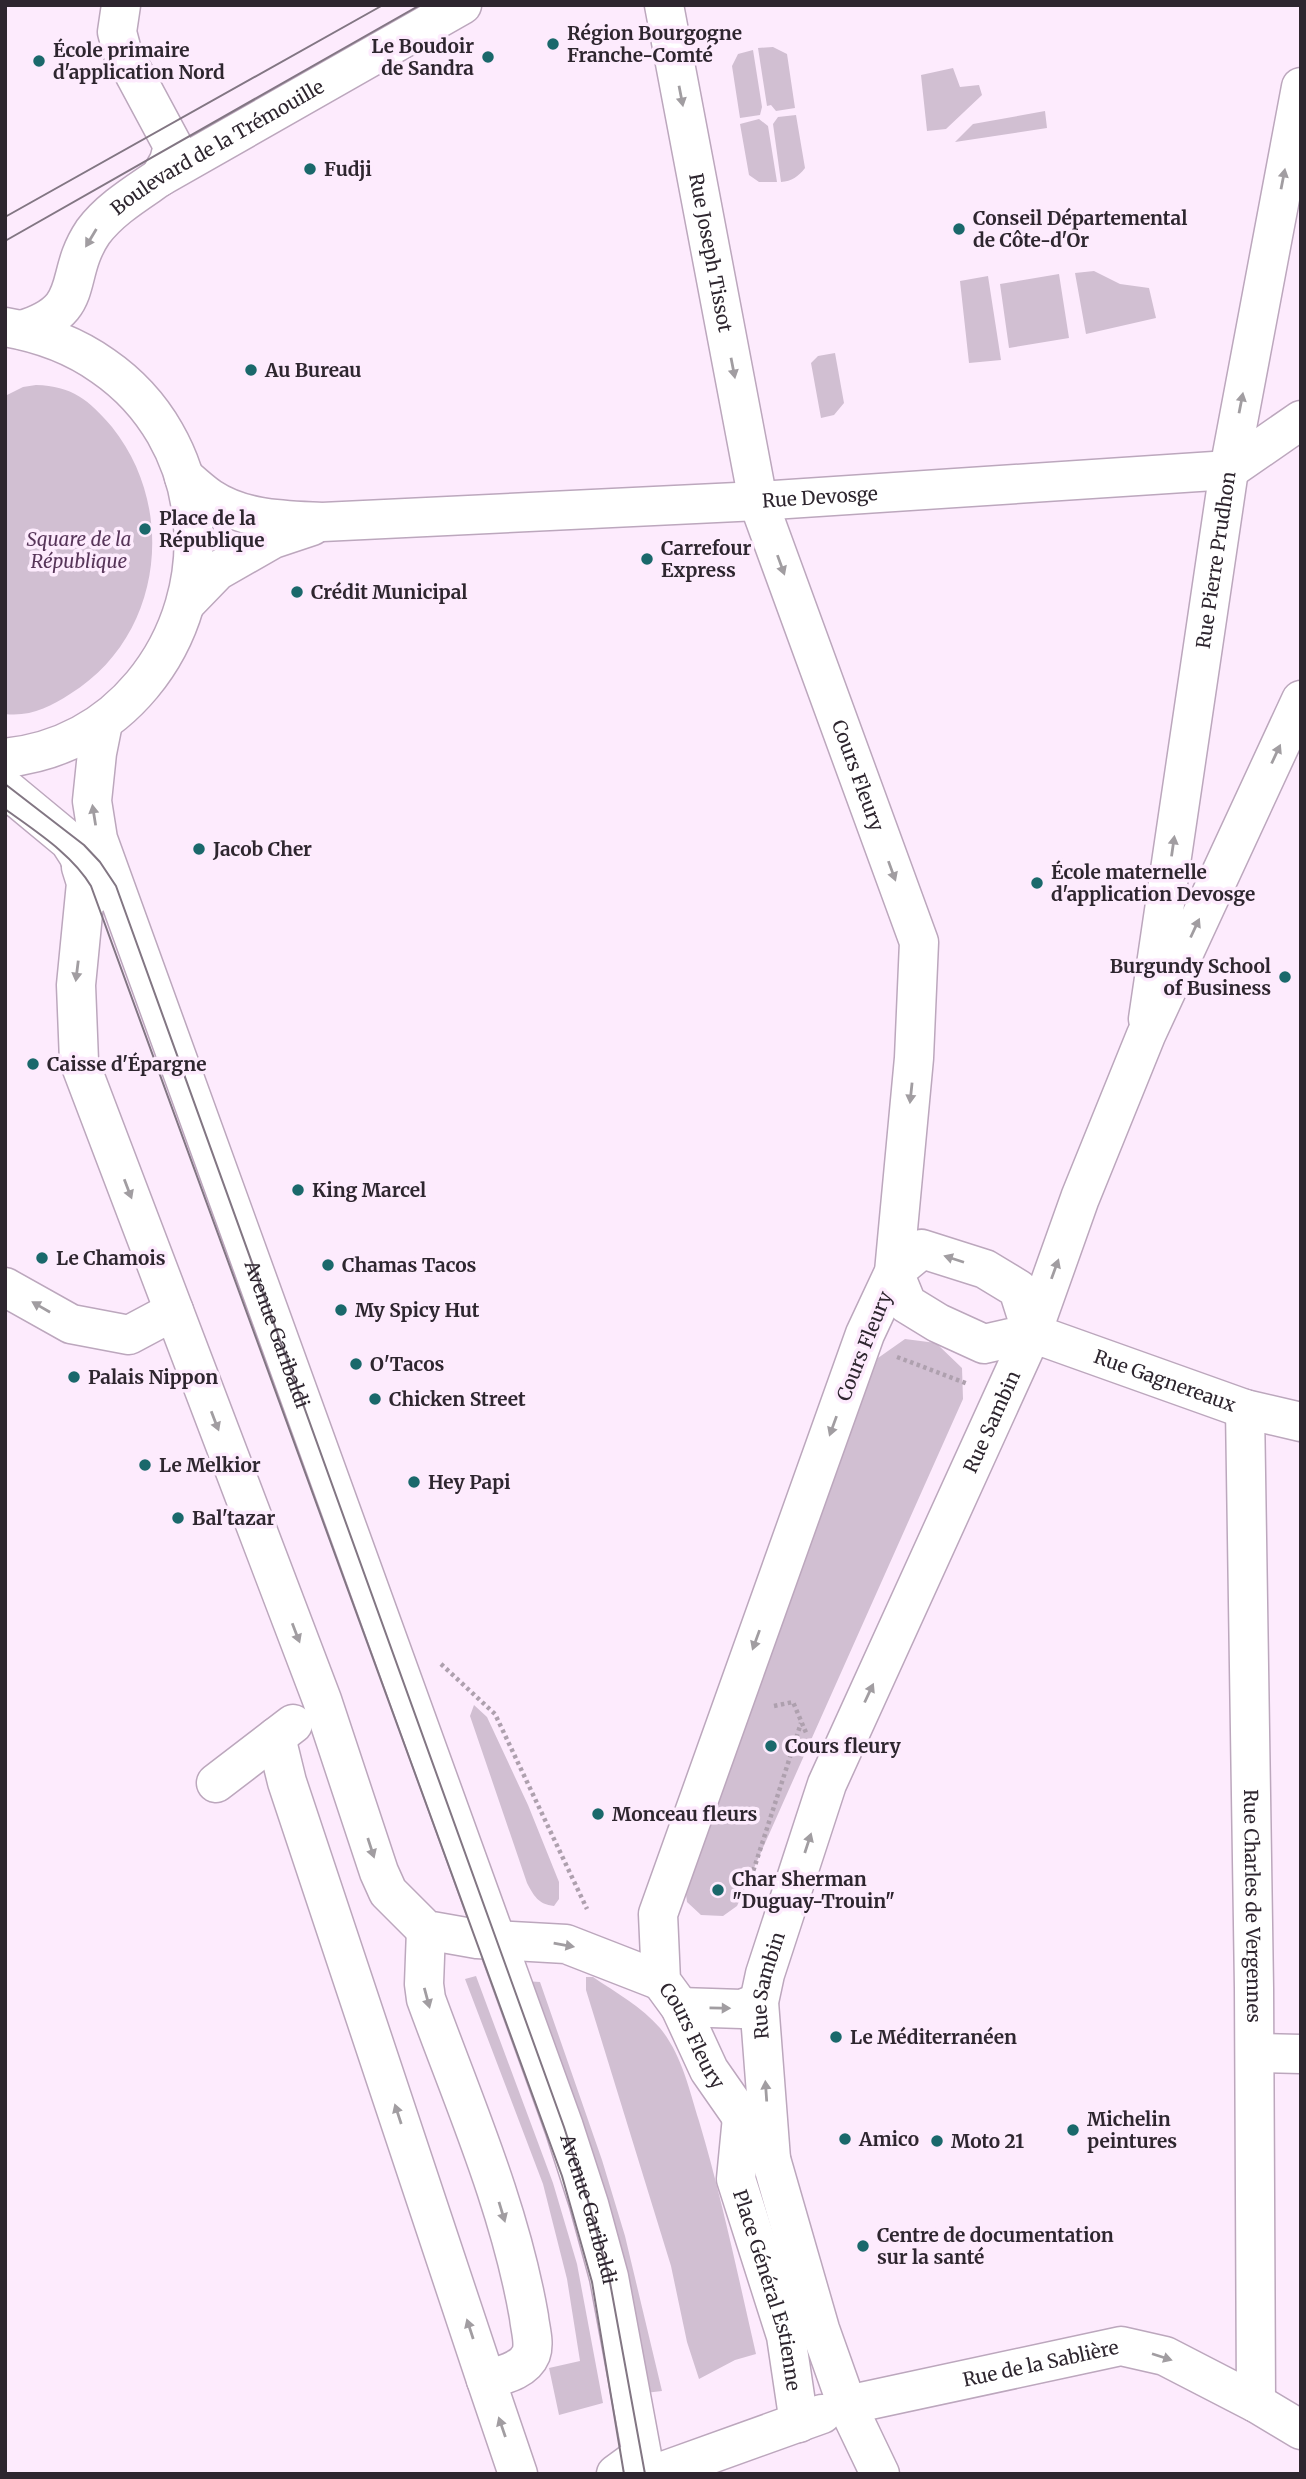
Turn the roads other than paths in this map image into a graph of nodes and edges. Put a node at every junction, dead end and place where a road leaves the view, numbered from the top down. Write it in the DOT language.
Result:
graph roads {
  1 [pos="121,5"];
  2 [pos="140,5"];
  3 [pos="462,5"];
  4 [pos="664,5"];
  5 [pos="1301,87"];
  6 [pos="215,145"];
  7 [pos="160,177"];
  8 [pos="14,328"];
  9 [pos="1301,420"];
  10 [pos="1228,470"];
  11 [pos="184,477"];
  12 [pos="758,501"];
  13 [pos="323,522"];
  14 [pos="187,602"];
  15 [pos="1301,701"];
  16 [pos="103,723"];
  17 [pos="5,758"];
  18 [pos="5,788"];
  19 [pos="78,855"];
  20 [pos="1146,1035"];
  21 [pos="894,1272"];
  22 [pos="5,1287"];
  23 [pos="174,1311"];
  24 [pos="1032,1333"];
  25 [pos="1245,1409"];
  26 [pos="1301,1422"];
  27 [pos="322,1700"];
  28 [pos="276,1737"];
  29 [pos="216,1783"];
  30 [pos="426,1930"];
  31 [pos="486,1940"];
  32 [pos="670,1994"];
  33 [pos="759,2002"];
  34 [pos="1255,2053"];
  35 [pos="1301,2054"];
  36 [pos="743,2117"];
  37 [pos="771,2159"];
  38 [pos="486,2380"];
  39 [pos="1256,2403"];
  40 [pos="847,2405"];
  41 [pos="799,2423"];
  42 [pos="1301,2430"];
  43 [pos="673,2471"];
  44 [pos="518,2474"];
  45 [pos="604,2474"];
  46 [pos="616,2474"];
  47 [pos="880,2474"];
  1 -- 7 [label="main road"];
  2 -- 6 [label="main road"];
  3 -- 6 [label="main road, Boulevard de la Trémouille"];
  4 -- 12 [label="main road, Rue Joseph Tissot, one-way"];
  10 -- 5 [label="main road, Rue Pierre Prudhon, one-way"];
  6 -- 7 [label="main road, Boulevard de la Trémouille"];
  7 -- 8 [label="main road, Boulevard de la Trémouille, one-way"];
  8 -- 11 [label="main road"];
  9 -- 10 [label="main road"];
  10 -- 12 [label="main road, Rue Devosge"];
  20 -- 10 [label="main road, Rue Pierre Prudhon, one-way"];
  11 -- 13 [label="main road"];
  11 -- 14 [label="main road"];
  12 -- 13 [label="main road, Rue Devosge"];
  12 -- 21 [label="main road, Cours Fleury, one-way"];
  13 -- 14 [label="main road"];
  14 -- 16 [label="main road"];
  20 -- 15 [label="main road, Rue Sambin, one-way"];
  16 -- 17 [label="main road"];
  31 -- 16 [label="main road, Avenue Garibaldi, one-way"];
  18 -- 19 [label="main road, Avenue Garibaldi"];
  19 -- 23 [label="main road, Avenue Garibaldi, one-way"];
  19 -- 31 [label="main road, Avenue Garibaldi"];
  24 -- 20 [label="main road, Rue Sambin, one-way"];
  21 -- 24 [label="main road"];
  24 -- 21 [label="main road, one-way"];
  21 -- 32 [label="main road, Cours Fleury, one-way"];
  23 -- 22 [label="main road, one-way"];
  23 -- 27 [label="main road, Avenue Garibaldi, one-way"];
  24 -- 25 [label="main road, Rue Gagnereaux"];
  33 -- 24 [label="main road, Rue Sambin, one-way"];
  25 -- 26 [label="main road, Rue Gagnereaux"];
  25 -- 34 [label="main road, Rue Charles de Vergennes"];
  27 -- 28 [label="main road"];
  27 -- 30 [label="main road, Avenue Garibaldi, one-way"];
  28 -- 29 [label="main road"];
  38 -- 28 [label="main road, one-way"];
  30 -- 31 [label="main road"];
  30 -- 38 [label="main road, one-way"];
  31 -- 32 [label="main road, one-way"];
  31 -- 45 [label="main road, Avenue Garibaldi"];
  31 -- 46 [label="main road, Avenue Garibaldi"];
  32 -- 33 [label="main road, one-way"];
  32 -- 36 [label="main road, Cours Fleury"];
  37 -- 33 [label="main road, Rue Sambin, one-way"];
  34 -- 35 [label="main road"];
  34 -- 39 [label="main road, Rue Charles de Vergennes"];
  36 -- 37 [label="main road, Cours Fleury"];
  36 -- 41 [label="main road, Place Général Estienne"];
  37 -- 40 [label="main road, Place Général Estienne"];
  44 -- 38 [label="main road, one-way"];
  40 -- 39 [label="main road, Rue de la Sablière, one-way"];
  39 -- 42 [label="main road, Rue de la Sablière"];
  40 -- 41 [label="main road"];
  40 -- 47 [label="main road, Place Général Estienne"];
  41 -- 43 [label="main road"];
}
